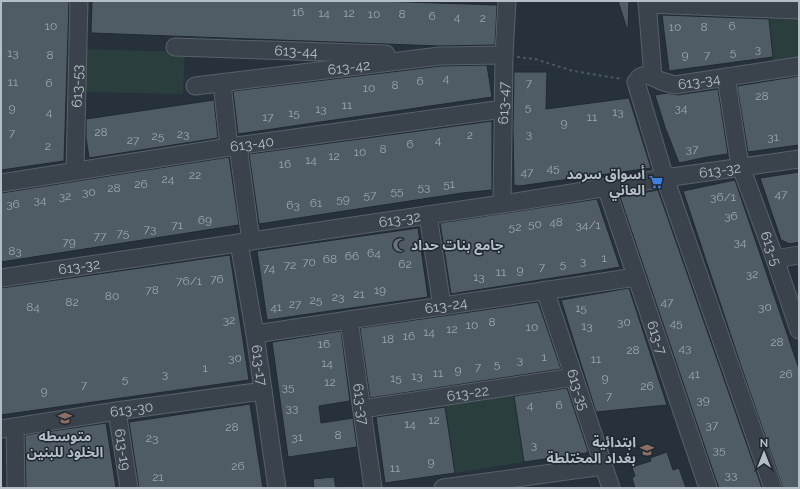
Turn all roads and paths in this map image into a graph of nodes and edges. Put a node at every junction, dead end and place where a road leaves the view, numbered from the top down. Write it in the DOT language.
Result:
graph roads {
  1 [pos="79,1"];
  2 [pos="507,1"];
  3 [pos="647,3"];
  4 [pos="799,10"];
  5 [pos="175,47"];
  6 [pos="504,55"];
  7 [pos="440,56"];
  8 [pos="799,66"];
  9 [pos="652,77"];
  10 [pos="726,77"];
  11 [pos="636,82"];
  12 [pos="222,83"];
  13 [pos="195,86"];
  14 [pos="503,109"];
  15 [pos="233,146"];
  16 [pos="799,159"];
  17 [pos="741,167"];
  18 [pos="75,171"];
  19 [pos="665,178"];
  20 [pos="1,183"];
  21 [pos="606,187"];
  22 [pos="502,204"];
  23 [pos="428,215"];
  24 [pos="245,242"];
  25 [pos="799,255"];
  26 [pos="775,259"];
  27 [pos="636,277"];
  28 [pos="1,278"];
  29 [pos="545,290"];
  30 [pos="442,306"];
  31 [pos="349,320"];
  32 [pos="799,330"];
  33 [pos="255,334"];
  34 [pos="574,378"];
  35 [pos="263,391"];
  36 [pos="362,410"];
  37 [pos="118,411"];
  38 [pos="8,428"];
  39 [pos="604,466"];
  40 [pos="16,488"];
  41 [pos="128,488"];
  42 [pos="277,488"];
  43 [pos="373,488"];
  44 [pos="443,488"];
  45 [pos="611,488"];
  46 [pos="708,488"];
  47 [pos="772,488"];
  1 -- 18 [label="street, 613-53"];
  2 -- 6 [label="street, 613-47"];
  3 -- 4 [label="street"];
  3 -- 9 [label="street"];
  5 -- 7 [label="street, 613-44"];
  6 -- 7 [label="street, 613-42"];
  6 -- 11 [label="path"];
  6 -- 14 [label="street, 613-47"];
  7 -- 12 [label="street, 613-42"];
  8 -- 10 [label="street, 613-34"];
  9 -- 10 [label="street, 613-34"];
  9 -- 11 [label="street"];
  10 -- 17 [label="street, 613-5"];
  11 -- 19 [label="street"];
  12 -- 13 [label="street, 613-42"];
  12 -- 15 [label="street, 613-17"];
  14 -- 15 [label="street, 613-40"];
  14 -- 22 [label="street, 613-47"];
  15 -- 18 [label="street, 613-40"];
  15 -- 24 [label="street, 613-17"];
  16 -- 17 [label="street, 613-32"];
  17 -- 19 [label="street, 613-32"];
  17 -- 26 [label="street, 613-5"];
  18 -- 20 [label="street, 613-40"];
  19 -- 21 [label="street, 613-32"];
  19 -- 47 [label="street"];
  21 -- 22 [label="street, 613-32"];
  21 -- 27 [label="street, 613-7"];
  22 -- 23 [label="street, 613-32"];
  23 -- 24 [label="street, 613-32"];
  23 -- 30 [label="street"];
  24 -- 28 [label="street, 613-32"];
  24 -- 33 [label="street, 613-17"];
  25 -- 26 [label="street"];
  26 -- 32 [label="street, 613-5"];
  27 -- 29 [label="street, 613-24"];
  27 -- 46 [label="street, 613-7"];
  29 -- 30 [label="street, 613-24"];
  29 -- 34 [label="street, 613-35"];
  30 -- 31 [label="street, 613-24"];
  31 -- 33 [label="street, 613-24"];
  31 -- 36 [label="street, 613-37"];
  33 -- 35 [label="street, 613-17"];
  34 -- 36 [label="street, 613-22"];
  34 -- 39 [label="street, 613-35"];
  35 -- 37 [label="street, 613-30"];
  35 -- 42 [label="street, 613-17"];
  36 -- 43 [label="street, 613-37"];
  37 -- 38 [label="street, 613-30"];
  37 -- 41 [label="street, 613-19"];
  38 -- 40 [label="street"];
  39 -- 44 [label="street"];
  39 -- 45 [label="street, 613-35"];
}
